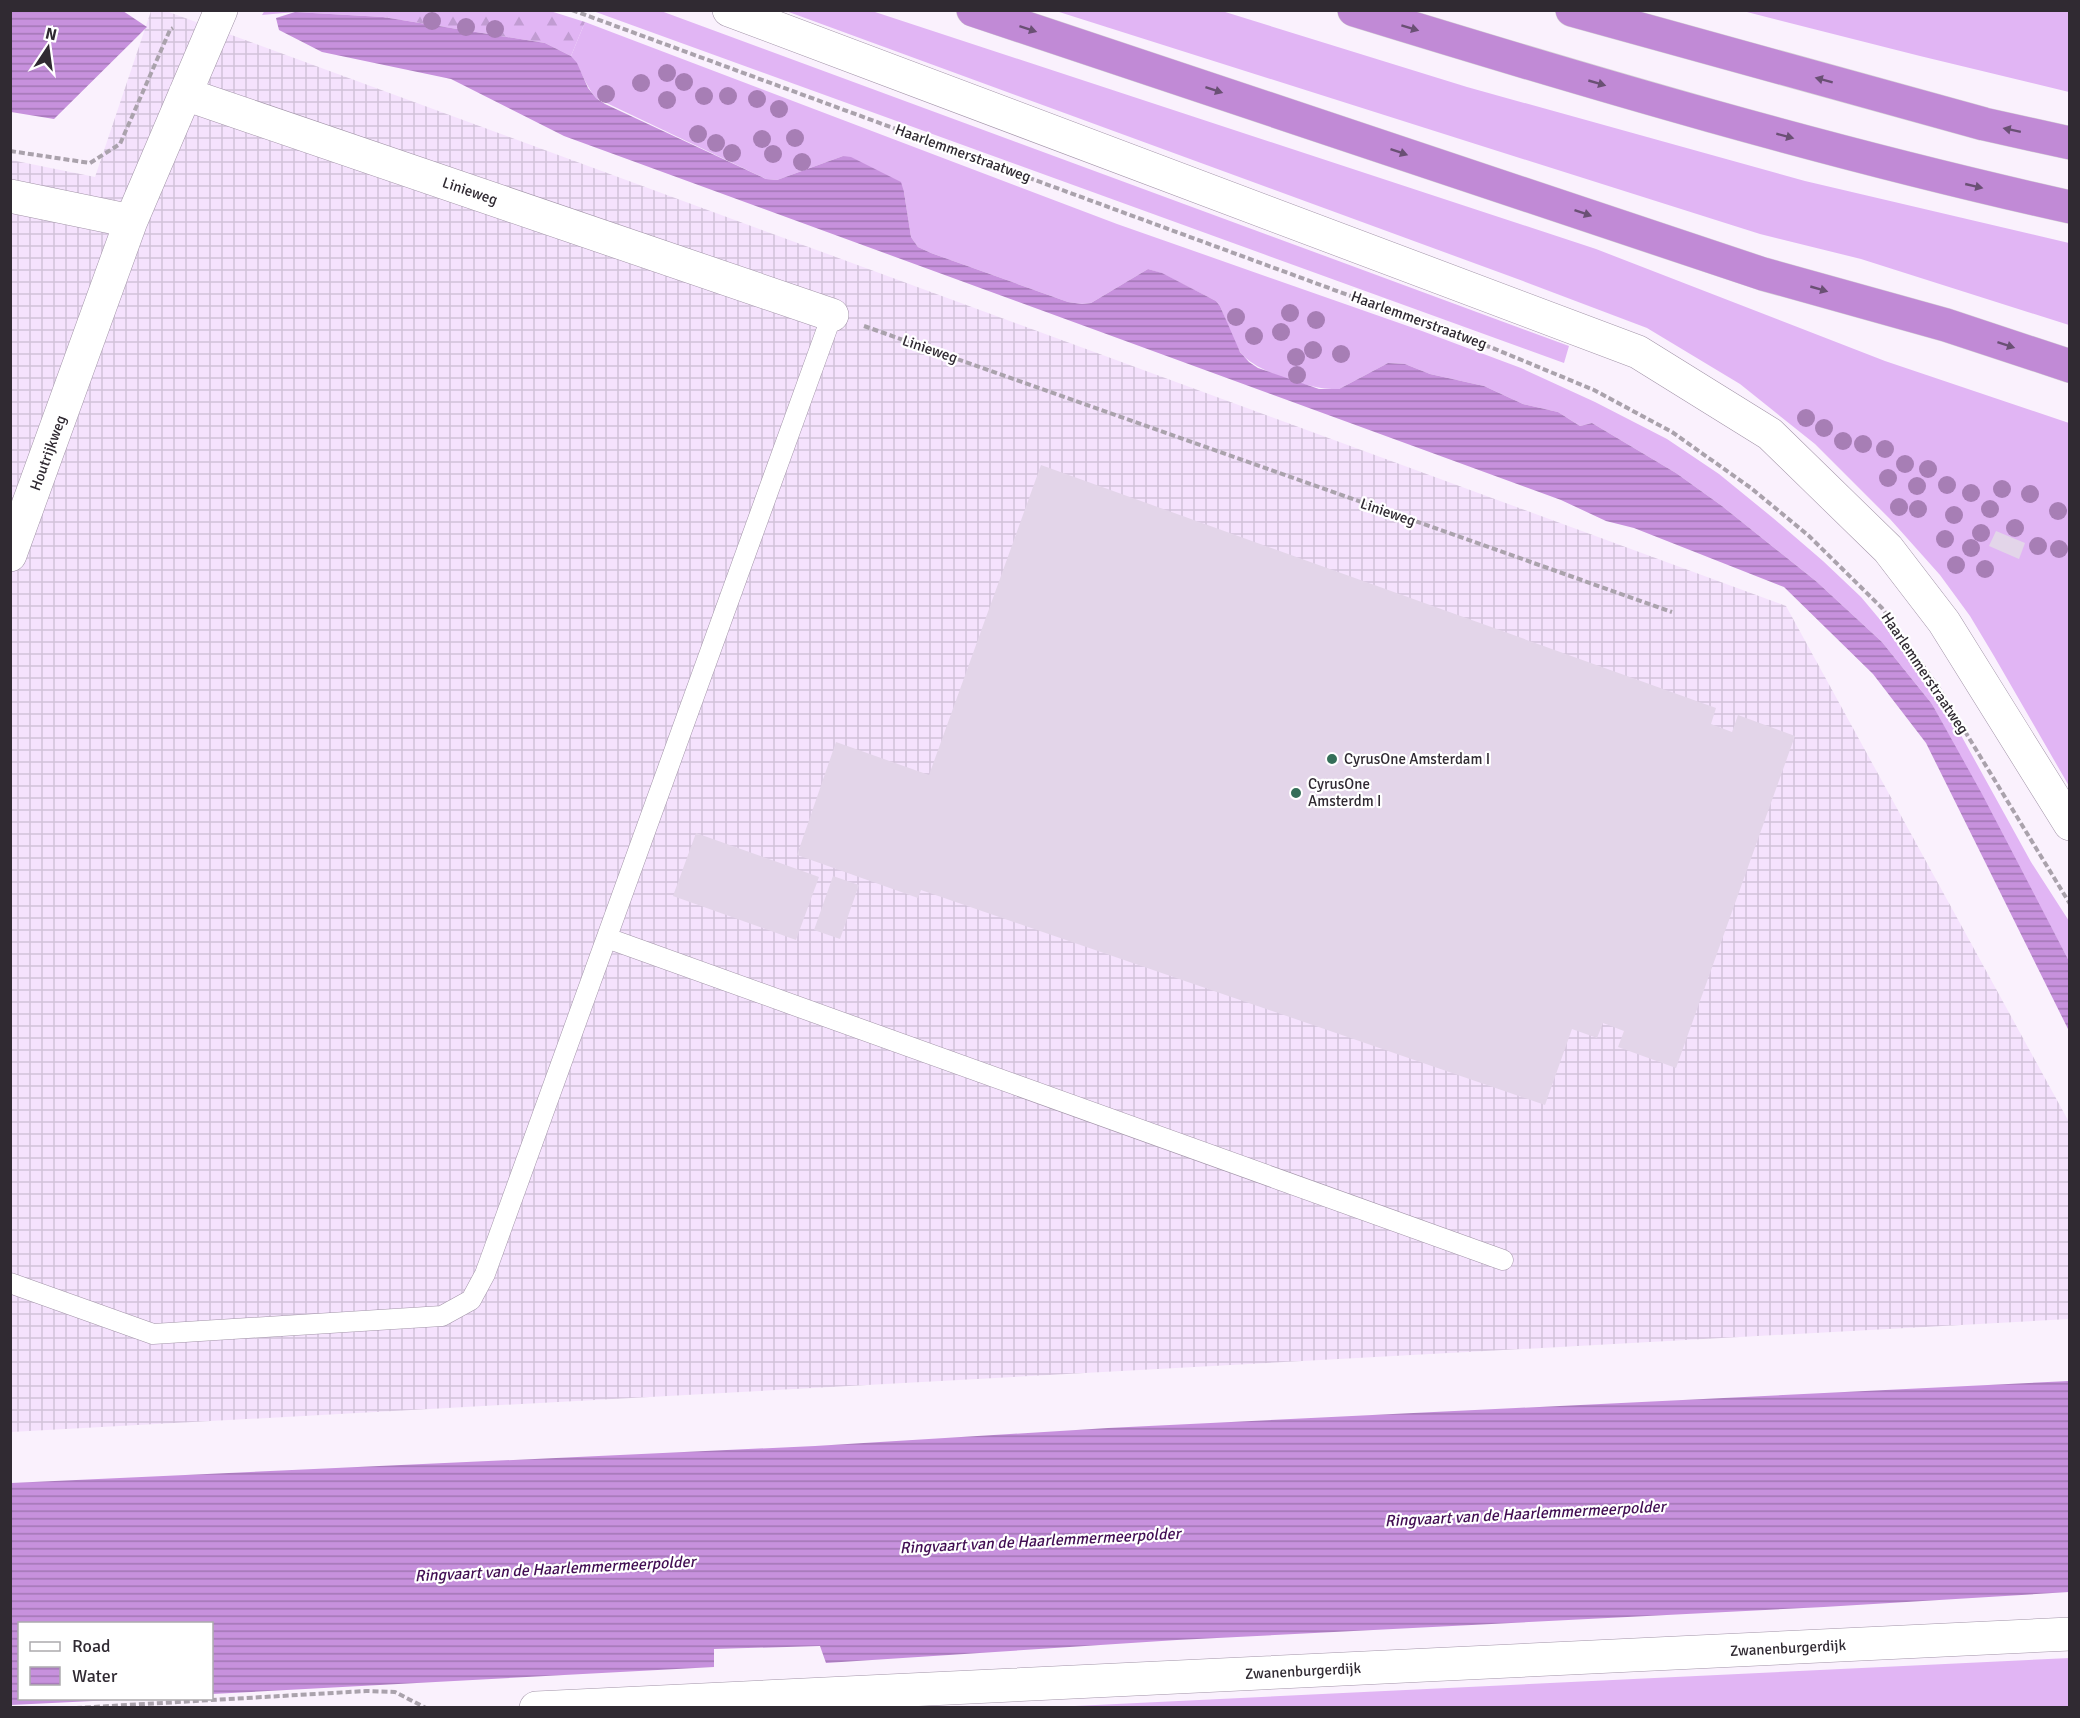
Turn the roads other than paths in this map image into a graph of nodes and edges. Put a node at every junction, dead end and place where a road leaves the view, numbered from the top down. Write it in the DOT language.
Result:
graph roads {
  1 [pos="221,10"];
  2 [pos="729,10"];
  3 [pos="973,10"];
  4 [pos="1354,10"];
  5 [pos="1572,10"];
  6 [pos="185,94"];
  7 [pos="2070,143"];
  8 [pos="10,196"];
  9 [pos="2070,207"];
  10 [pos="131,221"];
  11 [pos="832,315"];
  12 [pos="2070,366"];
  13 [pos="10,555"];
  14 [pos="2070,824"];
  15 [pos="607,938"];
  16 [pos="1503,1260"];
  17 [pos="10,1283"];
  18 [pos="2070,1634"];
  19 [pos="536,1707"];
  1 -- 6 [label="street"];
  2 -- 14 [label="street"];
  3 -- 12 [label="highway, one-way"];
  4 -- 9 [label="highway, one-way"];
  7 -- 5 [label="highway, one-way"];
  6 -- 10 [label="street"];
  6 -- 11 [label="street, Linieweg"];
  8 -- 10 [label="street"];
  10 -- 13 [label="street, Houtrijkweg"];
  11 -- 15 [label="lane"];
  15 -- 16 [label="lane"];
  15 -- 17 [label="lane"];
  18 -- 19 [label="street, Zwanenburgerdijk"];
}
